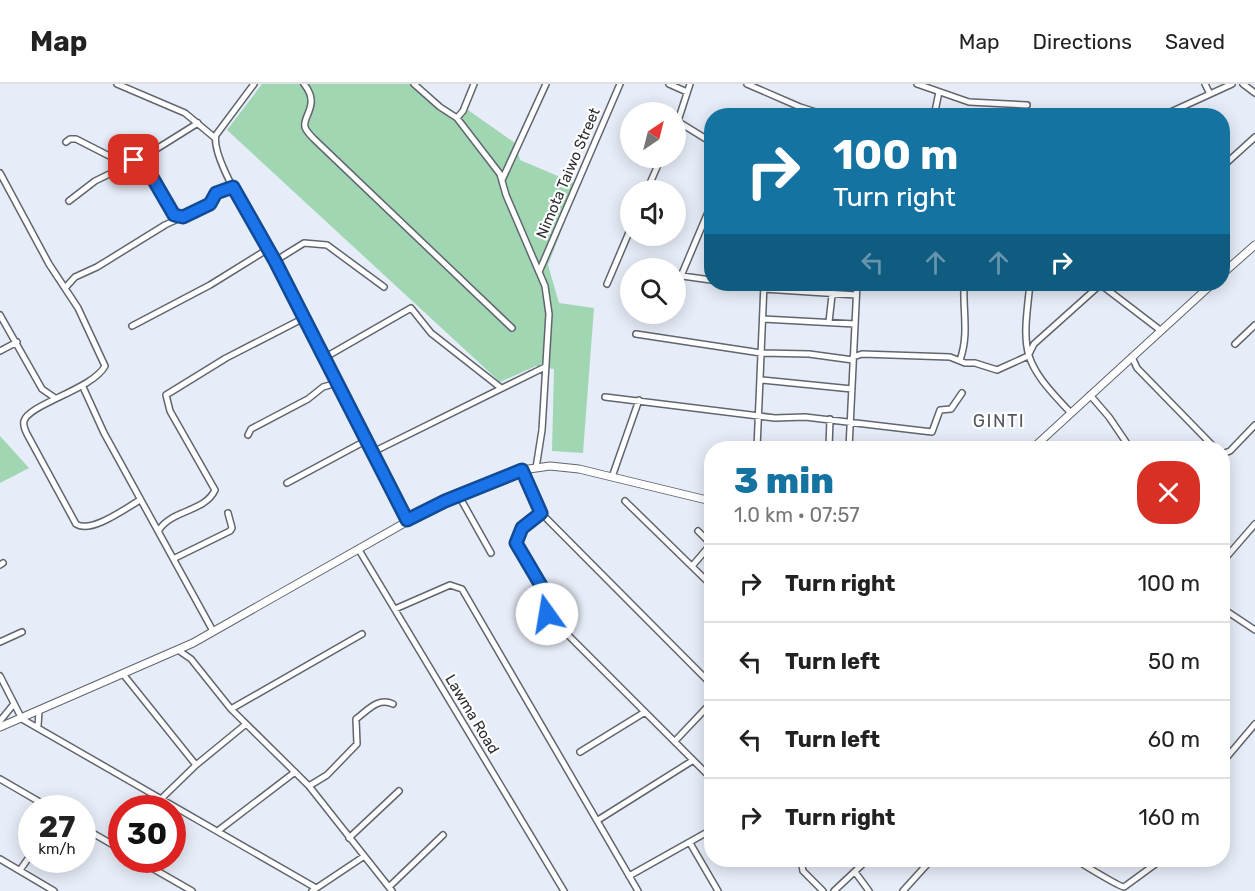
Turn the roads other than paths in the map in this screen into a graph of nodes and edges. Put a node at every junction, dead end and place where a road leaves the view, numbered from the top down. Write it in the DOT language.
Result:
graph roads {
  1 [pos="117,84"];
  2 [pos="254,84"];
  3 [pos="304,84"];
  4 [pos="414,84"];
  5 [pos="474,84"];
  6 [pos="546,84"];
  7 [pos="620,84"];
  8 [pos="669,84"];
  9 [pos="690,84"];
  10 [pos="747,84"];
  11 [pos="917,84"];
  12 [pos="1205,84"];
  13 [pos="1232,84"];
  14 [pos="1243,84"];
  15 [pos="687,92"];
  16 [pos="939,92"];
  17 [pos="1255,93"];
  18 [pos="1209,94"];
  19 [pos="684,102"];
  20 [pos="1027,105"];
  21 [pos="803,108"];
  22 [pos="936,108"];
  23 [pos="1179,108"];
  24 [pos="456,118"];
  25 [pos="198,123"];
  26 [pos="686,127"];
  27 [pos="1255,137"];
  28 [pos="215,138"];
  29 [pos="704,138"];
  30 [pos="66,142"];
  31 [pos="141,158"];
  32 [pos="1230,160"];
  33 [pos="125,164"];
  34 [pos="0,173"];
  35 [pos="502,180"];
  36 [pos="233,187"];
  37 [pos="69,201"];
  38 [pos="183,217"];
  39 [pos="704,220"];
  40 [pos="623,246"];
  41 [pos="1254,247"];
  42 [pos="268,249"];
  43 [pos="686,259"];
  44 [pos="275,261"];
  45 [pos="1230,267"];
  46 [pos="539,272"];
  47 [pos="686,277"];
  48 [pos="704,279"];
  49 [pos="607,284"];
  50 [pos="66,287"];
  51 [pos="384,287"];
  52 [pos="764,291"];
  53 [pos="802,291"];
  54 [pos="856,291"];
  55 [pos="964,291"];
  56 [pos="1029,291"];
  57 [pos="1092,291"];
  58 [pos="1109,291"];
  59 [pos="1204,291"];
  60 [pos="832,295"];
  61 [pos="856,296"];
  62 [pos="0,315"];
  63 [pos="304,318"];
  64 [pos="763,319"];
  65 [pos="829,322"];
  66 [pos="855,324"];
  67 [pos="1255,325"];
  68 [pos="132,326"];
  69 [pos="512,328"];
  70 [pos="1160,330"];
  71 [pos="636,334"];
  72 [pos="17,342"];
  73 [pos="1024,344"];
  74 [pos="1034,344"];
  75 [pos="1235,344"];
  76 [pos="0,351"];
  77 [pos="761,353"];
  78 [pos="1028,356"];
  79 [pos="1132,357"];
  80 [pos="324,358"];
  81 [pos="853,359"];
  82 [pos="960,360"];
  83 [pos="545,367"];
  84 [pos="762,380"];
  85 [pos="337,382"];
  86 [pos="83,387"];
  87 [pos="501,388"];
  88 [pos="852,389"];
  89 [pos="962,393"];
  90 [pos="1090,395"];
  91 [pos="605,397"];
  92 [pos="55,398"];
  93 [pos="639,400"];
  94 [pos="1071,413"];
  95 [pos="758,415"];
  96 [pos="830,419"];
  97 [pos="851,422"];
  98 [pos="1255,425"];
  99 [pos="248,435"];
  100 [pos="367,440"];
  101 [pos="757,441"];
  102 [pos="829,441"];
  103 [pos="850,441"];
  104 [pos="1041,441"];
  105 [pos="1125,441"];
  106 [pos="1208,441"];
  107 [pos="1230,451"];
  108 [pos="373,452"];
  109 [pos="536,468"];
  110 [pos="522,470"];
  111 [pos="612,477"];
  112 [pos="287,483"];
  113 [pos="459,496"];
  114 [pos="704,499"];
  115 [pos="140,500"];
  116 [pos="625,501"];
  117 [pos="228,513"];
  118 [pos="541,513"];
  119 [pos="407,520"];
  120 [pos="1255,524"];
  121 [pos="159,530"];
  122 [pos="698,531"];
  123 [pos="704,537"];
  124 [pos="359,550"];
  125 [pos="704,552"];
  126 [pos="492,553"];
  127 [pos="1230,553"];
  128 [pos="175,558"];
  129 [pos="693,565"];
  130 [pos="704,577"];
  131 [pos="395,609"];
  132 [pos="1230,613"];
  133 [pos="1255,630"];
  134 [pos="213,631"];
  135 [pos="22,632"];
  136 [pos="362,634"];
  137 [pos="0,642"];
  138 [pos="193,643"];
  139 [pos="178,650"];
  140 [pos="190,659"];
  141 [pos="123,674"];
  142 [pos="0,676"];
  143 [pos="704,677"];
  144 [pos="393,704"];
  145 [pos="13,705"];
  146 [pos="231,709"];
  147 [pos="39,711"];
  148 [pos="704,711"];
  149 [pos="645,712"];
  150 [pos="22,718"];
  151 [pos="0,721"];
  152 [pos="246,724"];
  153 [pos="1255,724"];
  154 [pos="38,726"];
  155 [pos="0,728"];
  156 [pos="675,741"];
  157 [pos="580,752"];
  158 [pos="1230,754"];
  159 [pos="692,761"];
  160 [pos="196,765"];
  161 [pos="295,772"];
  162 [pos="704,772"];
  163 [pos="0,779"];
  164 [pos="309,786"];
  165 [pos="399,791"];
  166 [pos="28,795"];
  167 [pos="157,795"];
  168 [pos="165,795"];
  169 [pos="186,811"];
  170 [pos="598,820"];
  171 [pos="219,830"];
  172 [pos="704,834"];
  173 [pos="443,835"];
  174 [pos="349,838"];
  175 [pos="690,843"];
  176 [pos="363,857"];
  177 [pos="0,859"];
  178 [pos="802,867"];
  179 [pos="860,867"];
  180 [pos="925,867"];
  181 [pos="1086,867"];
  182 [pos="1151,867"];
  183 [pos="18,869"];
  184 [pos="855,872"];
  185 [pos="25,873"];
  186 [pos="161,873"];
  187 [pos="629,876"];
  188 [pos="391,889"];
  189 [pos="314,890"];
  190 [pos="54,891"];
  191 [pos="192,891"];
  192 [pos="564,891"];
  193 [pos="638,891"];
  194 [pos="718,891"];
  195 [pos="823,891"];
  196 [pos="834,891"];
  197 [pos="870,891"];
  198 [pos="903,891"];
  1 -- 25 [label="street"];
  2 -- 28 [label="street"];
  3 -- 69 [label="street"];
  4 -- 24 [label="street"];
  5 -- 24 [label="street"];
  6 -- 35 [label="street"];
  7 -- 46 [label="street, Nimota Taiwo Street"];
  8 -- 15 [label="street"];
  9 -- 15 [label="street"];
  10 -- 21 [label="street"];
  11 -- 16 [label="street"];
  12 -- 18 [label="street"];
  13 -- 18 [label="street"];
  14 -- 17 [label="street"];
  15 -- 19 [label="street"];
  16 -- 20 [label="street"];
  16 -- 22 [label="street"];
  18 -- 23 [label="street"];
  24 -- 35 [label="street"];
  25 -- 28 [label="street"];
  25 -- 31 [label="street"];
  26 -- 29 [label="street"];
  27 -- 32 [label="street"];
  28 -- 36 [label="street"];
  30 -- 33 [label="street"];
  31 -- 33 [label="street"];
  31 -- 38 [label="street"];
  33 -- 37 [label="street"];
  34 -- 50 [label="street"];
  35 -- 46 [label="street"];
  36 -- 38 [label="street"];
  36 -- 42 [label="street"];
  38 -- 50 [label="street"];
  39 -- 43 [label="street"];
  40 -- 49 [label="street"];
  41 -- 45 [label="main road"];
  42 -- 44 [label="street"];
  42 -- 68 [label="street"];
  44 -- 51 [label="street"];
  44 -- 63 [label="street"];
  46 -- 83 [label="street"];
  47 -- 48 [label="street"];
  50 -- 86 [label="street"];
  52 -- 64 [label="street"];
  53 -- 60 [label="street"];
  54 -- 61 [label="street"];
  55 -- 82 [label="street"];
  56 -- 73 [label="street"];
  57 -- 74 [label="street"];
  58 -- 70 [label="street"];
  59 -- 70 [label="main road"];
  60 -- 61 [label="street"];
  60 -- 65 [label="street"];
  61 -- 66 [label="street"];
  62 -- 72 [label="street"];
  63 -- 80 [label="street"];
  63 -- 121 [label="street"];
  64 -- 65 [label="street"];
  64 -- 77 [label="street"];
  65 -- 66 [label="street"];
  66 -- 81 [label="street"];
  67 -- 75 [label="street"];
  70 -- 79 [label="main road"];
  71 -- 77 [label="street"];
  72 -- 76 [label="street"];
  72 -- 92 [label="street"];
  73 -- 74 [label="street"];
  73 -- 78 [label="street"];
  74 -- 78 [label="street"];
  77 -- 81 [label="street"];
  77 -- 84 [label="street"];
  78 -- 82 [label="street"];
  78 -- 94 [label="street"];
  79 -- 90 [label="main road"];
  79 -- 106 [label="street"];
  80 -- 85 [label="street"];
  80 -- 87 [label="street"];
  81 -- 82 [label="street"];
  81 -- 88 [label="street"];
  83 -- 87 [label="street"];
  83 -- 109 [label="street"];
  84 -- 88 [label="street"];
  84 -- 95 [label="street"];
  85 -- 99 [label="street"];
  85 -- 100 [label="street"];
  86 -- 92 [label="street"];
  86 -- 115 [label="street"];
  87 -- 108 [label="street"];
  88 -- 97 [label="street"];
  89 -- 97 [label="street"];
  90 -- 94 [label="main road"];
  90 -- 105 [label="street"];
  91 -- 93 [label="street"];
  92 -- 115 [label="street"];
  93 -- 95 [label="street"];
  93 -- 111 [label="street"];
  94 -- 104 [label="main road"];
  95 -- 96 [label="street"];
  95 -- 101 [label="street"];
  96 -- 97 [label="street"];
  96 -- 102 [label="street"];
  97 -- 103 [label="street"];
  98 -- 107 [label="street"];
  100 -- 108 [label="street"];
  100 -- 112 [label="street"];
  108 -- 119 [label="street"];
  109 -- 110 [label="main road"];
  109 -- 111 [label="main road"];
  110 -- 113 [label="main road"];
  110 -- 118 [label="street"];
  111 -- 114 [label="main road"];
  113 -- 119 [label="main road"];
  113 -- 126 [label="street"];
  115 -- 121 [label="street"];
  116 -- 129 [label="street"];
  117 -- 128 [label="street"];
  118 -- 143 [label="street"];
  118 -- 149 [label="street"];
  119 -- 124 [label="main road"];
  120 -- 127 [label="street"];
  121 -- 128 [label="street"];
  122 -- 123 [label="street"];
  124 -- 131 [label="street, Lawma Road"];
  124 -- 134 [label="main road"];
  125 -- 129 [label="street"];
  128 -- 134 [label="street"];
  129 -- 130 [label="street"];
  131 -- 170 [label="street"];
  131 -- 192 [label="street, Lawma Road"];
  132 -- 133 [label="street"];
  134 -- 138 [label="main road"];
  135 -- 137 [label="street"];
  136 -- 146 [label="street"];
  138 -- 139 [label="main road"];
  138 -- 140 [label="street"];
  139 -- 140 [label="street"];
  139 -- 141 [label="main road"];
  140 -- 146 [label="street"];
  141 -- 147 [label="main road"];
  141 -- 160 [label="street"];
  142 -- 145 [label="street"];
  144 -- 164 [label="street"];
  145 -- 150 [label="street"];
  145 -- 151 [label="street"];
  146 -- 152 [label="street"];
  147 -- 150 [label="main road"];
  147 -- 154 [label="street"];
  148 -- 156 [label="street"];
  149 -- 156 [label="street"];
  149 -- 157 [label="street"];
  150 -- 154 [label="street"];
  150 -- 155 [label="main road"];
  152 -- 160 [label="street"];
  152 -- 161 [label="street"];
  153 -- 158 [label="street"];
  154 -- 167 [label="street"];
  156 -- 159 [label="street"];
  159 -- 162 [label="street"];
  159 -- 170 [label="street"];
  160 -- 168 [label="street"];
  161 -- 164 [label="street"];
  161 -- 171 [label="street"];
  163 -- 166 [label="street"];
  164 -- 174 [label="street"];
  165 -- 174 [label="street"];
  169 -- 171 [label="street"];
  170 -- 187 [label="street"];
  171 -- 189 [label="street"];
  172 -- 175 [label="street"];
  173 -- 188 [label="street"];
  174 -- 176 [label="street"];
  175 -- 187 [label="street"];
  175 -- 194 [label="street"];
  176 -- 188 [label="street"];
  176 -- 189 [label="street"];
  177 -- 183 [label="street"];
  178 -- 195 [label="street"];
  179 -- 184 [label="street"];
  180 -- 198 [label="street"];
  181 -- 182 [label="street"];
  184 -- 196 [label="street"];
  184 -- 197 [label="street"];
  185 -- 190 [label="street"];
  186 -- 191 [label="street"];
  187 -- 193 [label="street"];
}
